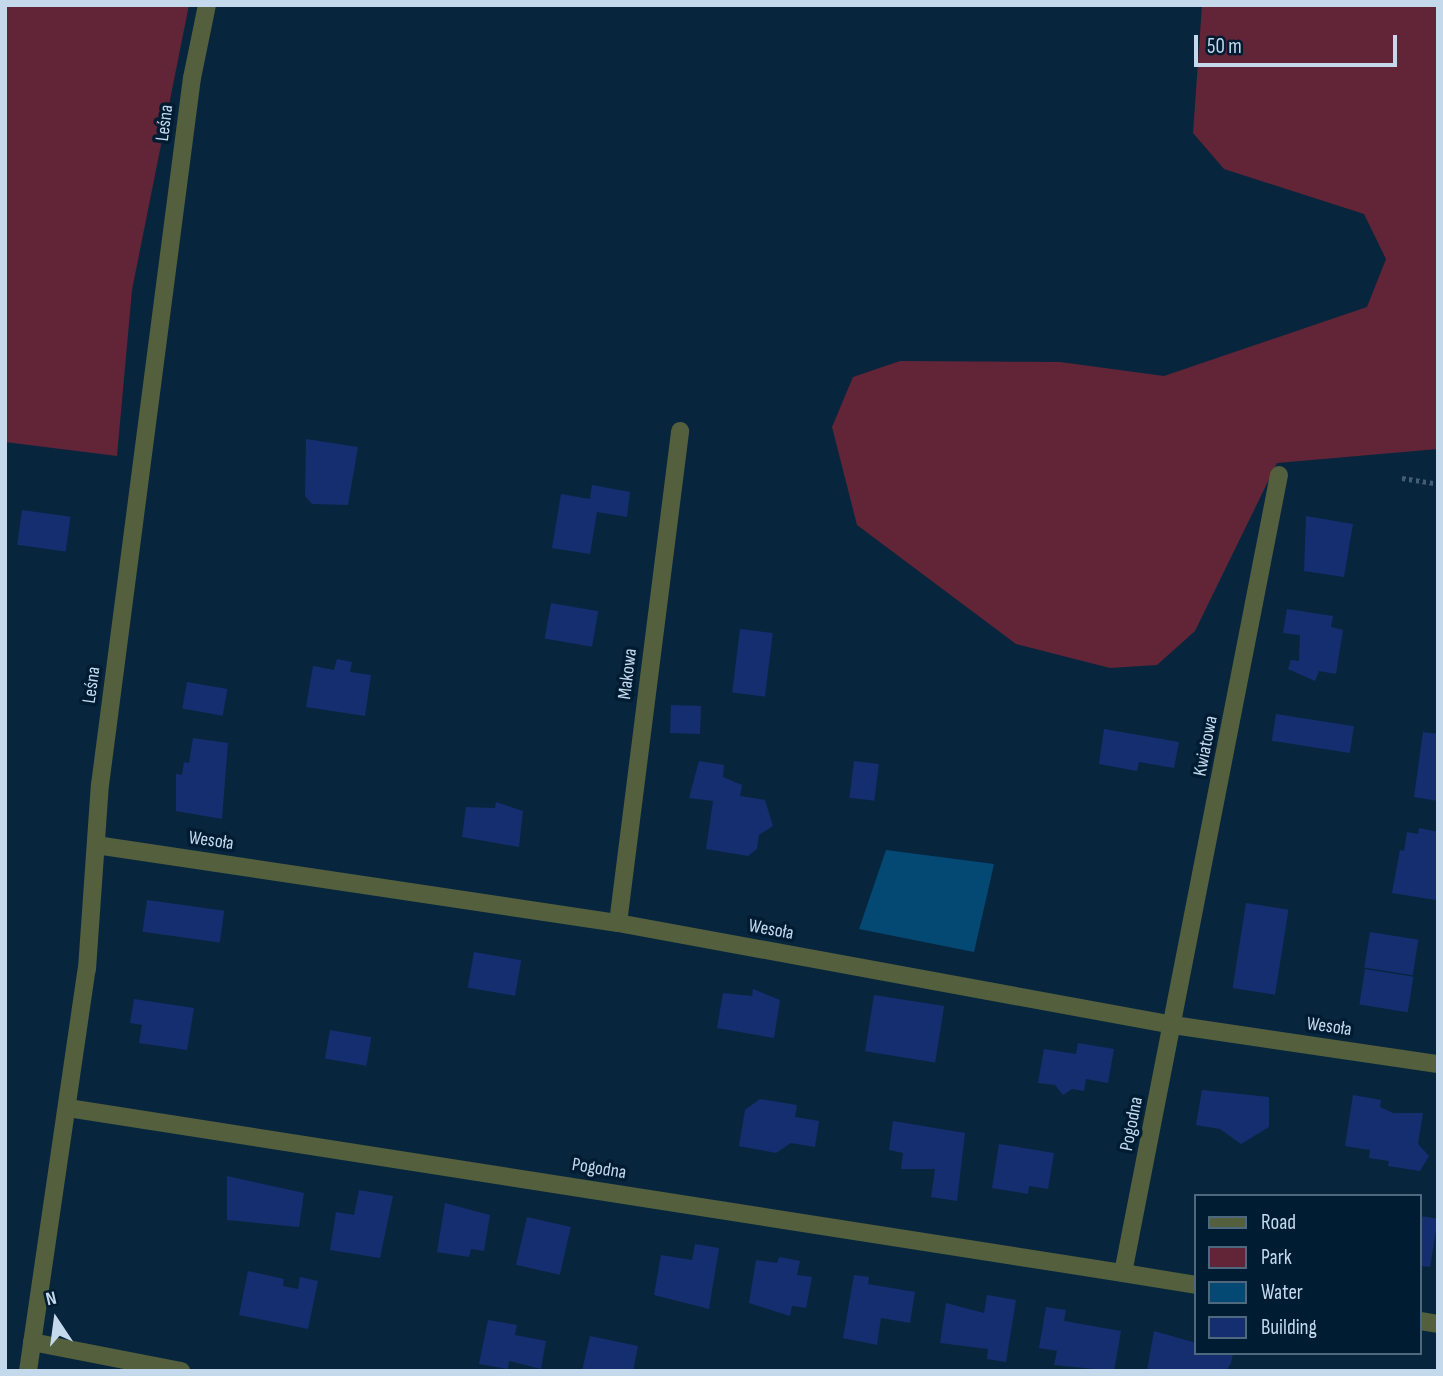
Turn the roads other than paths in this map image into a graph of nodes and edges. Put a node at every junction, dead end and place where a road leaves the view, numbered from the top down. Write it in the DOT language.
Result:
graph roads {
  1 [pos="207,5"];
  2 [pos="680,431"];
  3 [pos="1279,475"];
  4 [pos="96,845"];
  5 [pos="618,922"];
  6 [pos="1173,1025"];
  7 [pos="1438,1065"];
  8 [pos="68,1108"];
  9 [pos="1124,1273"];
  10 [pos="1194,1285"];
  11 [pos="32,1342"];
  12 [pos="28,1371"];
  13 [pos="181,1371"];
  1 -- 4 [label="street, Leśna"];
  2 -- 5 [label="street, Makowa"];
  3 -- 6 [label="street, Kwiatowa"];
  4 -- 5 [label="street, Wesoła"];
  4 -- 8 [label="street, Leśna"];
  5 -- 6 [label="street, Wesoła"];
  6 -- 7 [label="street, Wesoła"];
  6 -- 9 [label="street, Pogodna"];
  8 -- 9 [label="street, Pogodna"];
  8 -- 11 [label="street, Leśna"];
  9 -- 10 [label="street, Pogodna"];
  11 -- 12 [label="street, Leśna"];
  11 -- 13 [label="street"];
}
